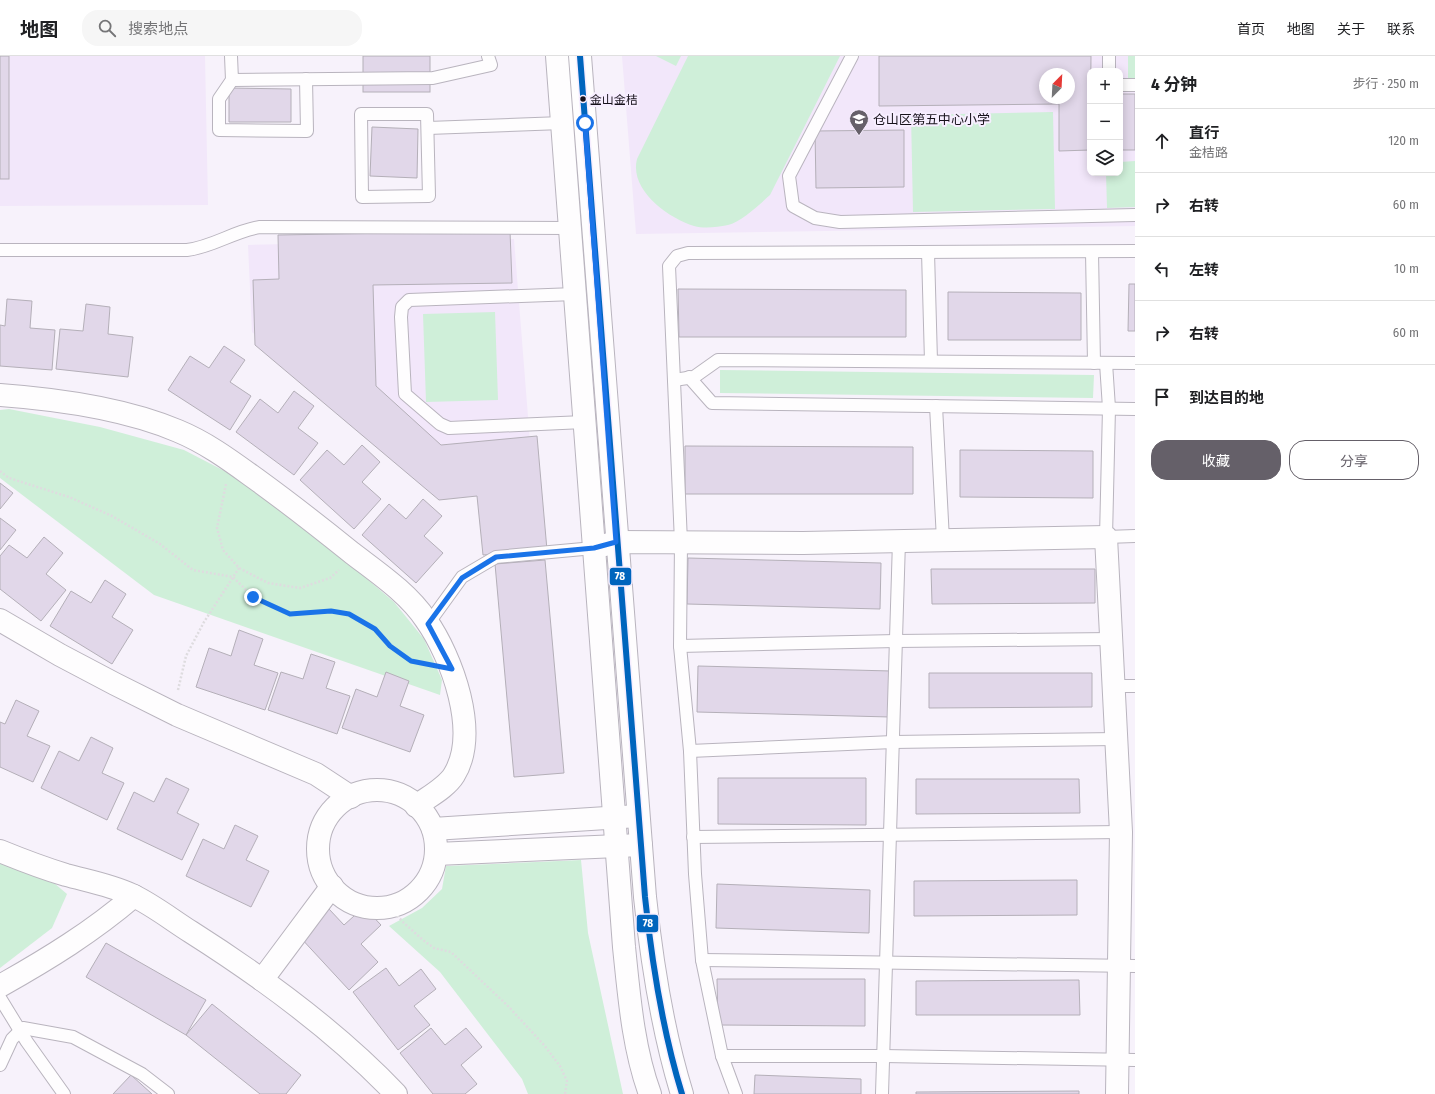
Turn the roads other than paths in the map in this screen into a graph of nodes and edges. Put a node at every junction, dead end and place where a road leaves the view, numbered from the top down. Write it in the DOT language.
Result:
graph roads {
  1 [pos="231,56"];
  2 [pos="558,56"];
  3 [pos="580,56"];
  4 [pos="852,56"];
  5 [pos="1109,56"];
  6 [pos="489,61"];
  7 [pos="1109,68"];
  8 [pos="306,79"];
  9 [pos="232,80"];
  10 [pos="1123,85"];
  11 [pos="1135,85"];
  12 [pos="562,123"];
  13 [pos="428,128"];
  14 [pos="1135,215"];
  15 [pos="570,228"];
  16 [pos="0,250"];
  17 [pos="928,252"];
  18 [pos="1092,252"];
  19 [pos="1135,252"];
  20 [pos="575,294"];
  21 [pos="931,361"];
  22 [pos="1094,363"];
  23 [pos="1106,363"];
  24 [pos="1135,363"];
  25 [pos="689,377"];
  26 [pos="674,380"];
  27 [pos="0,395"];
  28 [pos="936,406"];
  29 [pos="1109,408"];
  30 [pos="1135,409"];
  31 [pos="584,422"];
  32 [pos="1135,536"];
  33 [pos="1106,537"];
  34 [pos="943,540"];
  35 [pos="899,541"];
  36 [pos="616,542"];
  37 [pos="681,542"];
  38 [pos="594,548"];
  39 [pos="0,620"];
  40 [pos="428,624"];
  41 [pos="1112,639"];
  42 [pos="896,641"];
  43 [pos="680,646"];
  44 [pos="1125,686"];
  45 [pos="1117,739"];
  46 [pos="893,742"];
  47 [pos="690,751"];
  48 [pos="351,797"];
  49 [pos="416,806"];
  50 [pos="638,816"];
  51 [pos="614,818"];
  52 [pos="433,829"];
  53 [pos="1130,831"];
  54 [pos="890,834"];
  55 [pos="693,837"];
  56 [pos="641,845"];
  57 [pos="616,846"];
  58 [pos="0,851"];
  59 [pos="436,854"];
  60 [pos="332,886"];
  61 [pos="134,896"];
  62 [pos="702,960"];
  63 [pos="886,962"];
  64 [pos="1127,965"];
  65 [pos="262,980"];
  66 [pos="0,986"];
  67 [pos="0,998"];
  68 [pos="20,1031"];
  69 [pos="722,1056"];
  70 [pos="884,1056"];
  71 [pos="1126,1060"];
  72 [pos="0,1065"];
  73 [pos="64,1094"];
  74 [pos="168,1094"];
  75 [pos="396,1094"];
  76 [pos="650,1094"];
  77 [pos="682,1094"];
  78 [pos="736,1094"];
  79 [pos="882,1094"];
  80 [pos="1117,1094"];
  1 -- 9 [label="lane"];
  2 -- 12 [label="street"];
  3 -- 36 [label="street"];
  4 -- 14 [label="lane"];
  5 -- 7 [label="lane"];
  6 -- 8 [label="lane"];
  8 -- 9 [label="lane"];
  8 -- 9 [label="lane"];
  10 -- 11 [label="lane"];
  12 -- 13 [label="lane"];
  12 -- 15 [label="street"];
  13 -- 13 [label="lane"];
  15 -- 16 [label="lane"];
  15 -- 20 [label="street"];
  17 -- 18 [label="lane"];
  17 -- 21 [label="lane"];
  17 -- 26 [label="lane"];
  18 -- 19 [label="lane"];
  18 -- 22 [label="lane"];
  20 -- 31 [label="street"];
  20 -- 31 [label="lane"];
  21 -- 22 [label="lane"];
  21 -- 25 [label="lane"];
  22 -- 23 [label="lane"];
  23 -- 24 [label="lane"];
  23 -- 29 [label="lane"];
  25 -- 26 [label="lane"];
  25 -- 28 [label="lane"];
  26 -- 37 [label="lane"];
  27 -- 40 [label="street"];
  28 -- 29 [label="lane"];
  28 -- 34 [label="lane"];
  29 -- 30 [label="lane"];
  29 -- 33 [label="lane"];
  31 -- 38 [label="street"];
  32 -- 33 [label="lane"];
  33 -- 34 [label="street"];
  33 -- 41 [label="street"];
  34 -- 35 [label="street"];
  35 -- 37 [label="street"];
  35 -- 42 [label="lane"];
  36 -- 37 [label="street"];
  36 -- 38 [label="street"];
  36 -- 50 [label="street"];
  37 -- 43 [label="lane"];
  38 -- 40 [label="lane"];
  38 -- 51 [label="street"];
  39 -- 48 [label="street"];
  40 -- 49 [label="street"];
  41 -- 42 [label="lane"];
  41 -- 44 [label="street"];
  42 -- 43 [label="lane"];
  42 -- 46 [label="lane"];
  43 -- 47 [label="lane"];
  44 -- 45 [label="street"];
  45 -- 46 [label="lane"];
  45 -- 53 [label="street"];
  46 -- 47 [label="lane"];
  46 -- 54 [label="lane"];
  47 -- 55 [label="lane"];
  48 -- 49 [label="street"];
  48 -- 60 [label="street"];
  49 -- 52 [label="street"];
  50 -- 51 [label="street"];
  50 -- 56 [label="street"];
  51 -- 52 [label="street"];
  51 -- 57 [label="street"];
  52 -- 59 [label="street"];
  53 -- 54 [label="lane"];
  53 -- 64 [label="street"];
  54 -- 55 [label="lane"];
  54 -- 63 [label="lane"];
  55 -- 62 [label="lane"];
  56 -- 57 [label="street"];
  56 -- 77 [label="street"];
  57 -- 59 [label="street"];
  57 -- 76 [label="street"];
  58 -- 61 [label="street"];
  59 -- 60 [label="street"];
  60 -- 65 [label="street"];
  61 -- 65 [label="street"];
  61 -- 66 [label="street"];
  62 -- 63 [label="lane"];
  62 -- 69 [label="lane"];
  63 -- 64 [label="lane"];
  63 -- 70 [label="lane"];
  64 -- 71 [label="street"];
  65 -- 75 [label="street"];
  67 -- 68 [label="lane"];
  68 -- 72 [label="lane"];
  68 -- 73 [label="lane"];
  68 -- 74 [label="lane"];
  69 -- 70 [label="lane"];
  69 -- 78 [label="lane"];
  70 -- 71 [label="lane"];
  70 -- 79 [label="lane"];
  71 -- 80 [label="street"];
}
